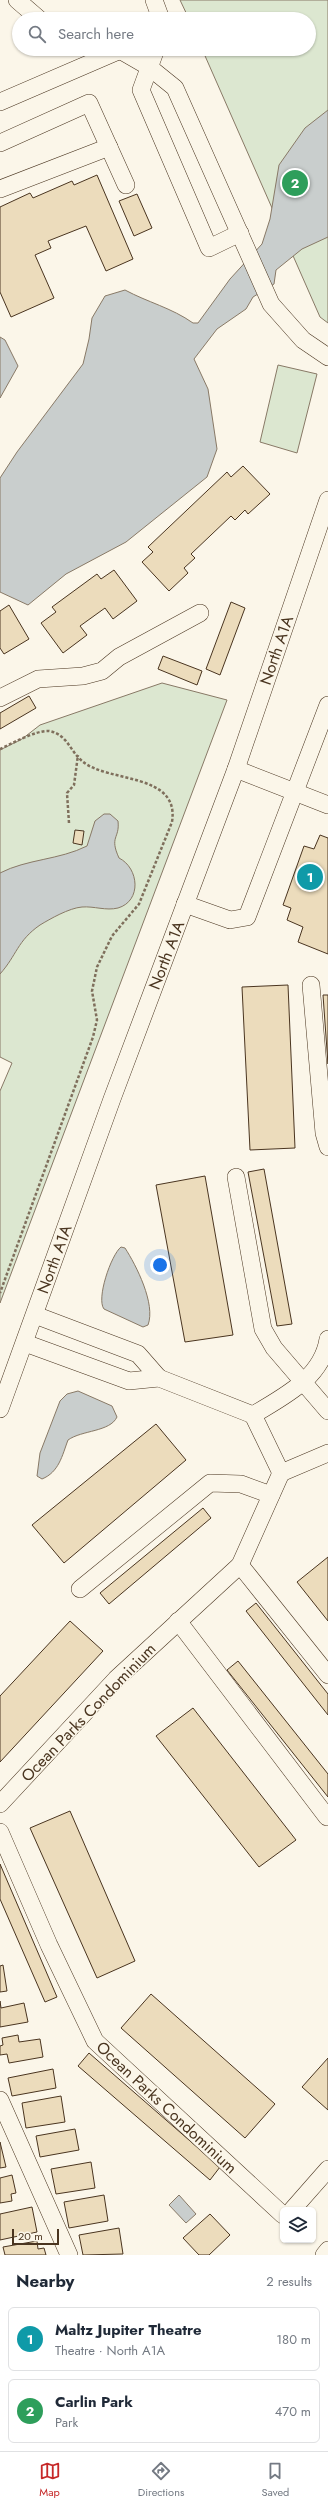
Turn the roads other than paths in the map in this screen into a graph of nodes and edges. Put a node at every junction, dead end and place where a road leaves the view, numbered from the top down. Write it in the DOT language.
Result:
graph roads {
  1 [pos="17,0"];
  2 [pos="154,0"];
  3 [pos="31,12"];
  4 [pos="158,12"];
  5 [pos="98,56"];
  6 [pos="130,56"];
  7 [pos="153,56"];
  8 [pos="149,67"];
  9 [pos="0,102"];
  10 [pos="0,143"];
  11 [pos="109,147"];
  12 [pos="126,185"];
  13 [pos="0,189"];
  14 [pos="240,234"];
  15 [pos="303,340"];
  16 [pos="328,344"];
  17 [pos="328,357"];
  18 [pos="328,500"];
  19 [pos="200,613"];
  20 [pos="0,698"];
  21 [pos="328,705"];
  22 [pos="236,769"];
  23 [pos="296,793"];
  24 [pos="328,806"];
  25 [pos="185,904"];
  26 [pos="310,985"];
  27 [pos="328,1147"];
  28 [pos="236,1177"];
  29 [pos="35,1315"];
  30 [pos="328,1339"];
  31 [pos="25,1343"];
  32 [pos="159,1378"];
  33 [pos="303,1384"];
  34 [pos="0,1409"];
  35 [pos="328,1411"];
  36 [pos="253,1415"];
  37 [pos="328,1453"];
  38 [pos="281,1473"];
  39 [pos="271,1496"];
  40 [pos="240,1565"];
  41 [pos="80,1589"];
  42 [pos="178,1621"];
  43 [pos="328,1674"];
  44 [pos="0,1804"];
  45 [pos="327,1817"];
  46 [pos="0,1832"];
  47 [pos="0,2100"];
  48 [pos="328,2169"];
  49 [pos="295,2207"];
  50 [pos="280,2212"];
  51 [pos="328,2250"];
  52 [pos="68,2255"];
  53 [pos="324,2255"];
  1 -- 3 [label="street"];
  2 -- 4 [label="street"];
  5 -- 9 [label="street"];
  6 -- 8 [label="street"];
  7 -- 8 [label="street"];
  8 -- 14 [label="street"];
  8 -- 14 [label="street"];
  10 -- 11 [label="street"];
  11 -- 12 [label="street"];
  11 -- 13 [label="street"];
  14 -- 15 [label="street"];
  15 -- 16 [label="street"];
  15 -- 17 [label="street"];
  18 -- 22 [label="street, North A1A"];
  19 -- 20 [label="street"];
  21 -- 23 [label="street"];
  22 -- 23 [label="street"];
  22 -- 25 [label="street, North A1A"];
  23 -- 24 [label="street"];
  23 -- 25 [label="street"];
  25 -- 29 [label="street, North A1A"];
  26 -- 27 [label="street"];
  28 -- 33 [label="street"];
  29 -- 31 [label="street, North A1A"];
  29 -- 32 [label="street"];
  30 -- 33 [label="street"];
  31 -- 32 [label="street"];
  31 -- 34 [label="street, North A1A"];
  32 -- 36 [label="street"];
  33 -- 35 [label="street"];
  33 -- 36 [label="street"];
  36 -- 38 [label="street"];
  37 -- 38 [label="street"];
  38 -- 39 [label="street, Ocean Parks Condominium"];
  39 -- 40 [label="street, Ocean Parks Condominium"];
  39 -- 41 [label="street"];
  40 -- 42 [label="street, Ocean Parks Condominium"];
  40 -- 43 [label="street"];
  42 -- 44 [label="street, Ocean Parks Condominium"];
  42 -- 45 [label="street"];
  46 -- 50 [label="street, Ocean Parks Condominium"];
  47 -- 52 [label="street"];
  48 -- 49 [label="street"];
  51 -- 53 [label="street"];
}
